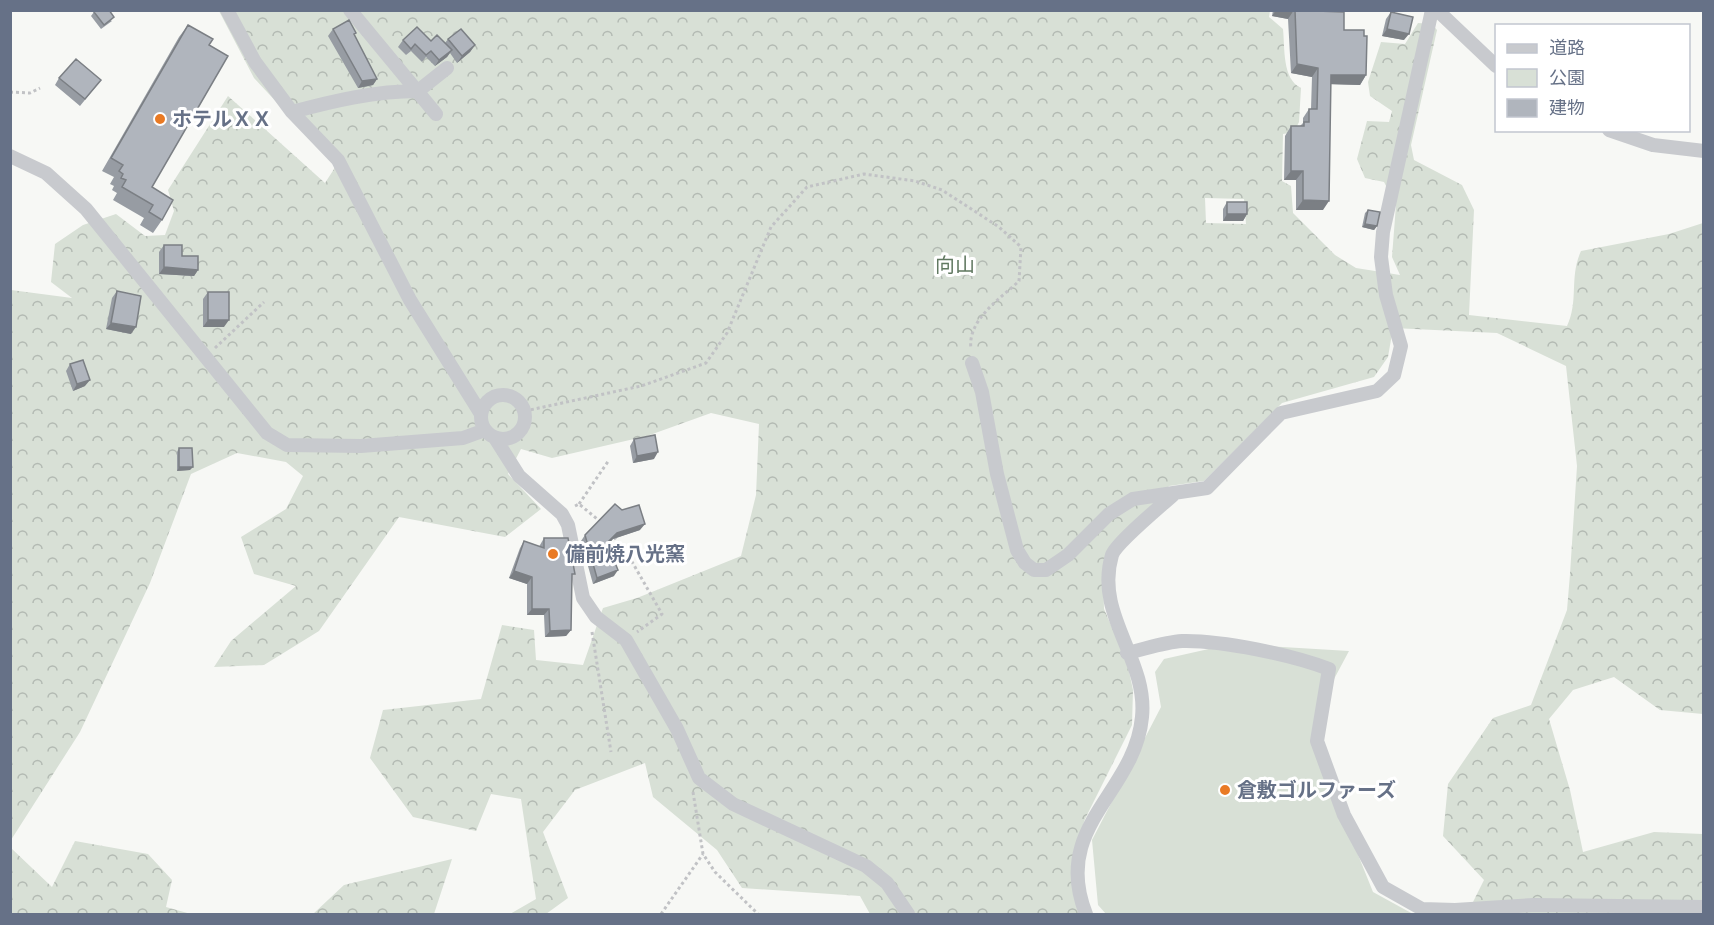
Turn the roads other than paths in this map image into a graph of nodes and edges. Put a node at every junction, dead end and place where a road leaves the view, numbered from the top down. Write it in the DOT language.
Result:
graph roads {
  1 [pos="227,10"];
  2 [pos="350,10"];
  3 [pos="1432,10"];
  4 [pos="1437,10"];
  5 [pos="1495,64"];
  6 [pos="447,68"];
  7 [pos="418,92"];
  8 [pos="292,112"];
  9 [pos="436,114"];
  10 [pos="1615,132"];
  11 [pos="1704,151"];
  12 [pos="10,156"];
  13 [pos="972,363"];
  14 [pos="481,414"];
  15 [pos="490,434"];
  16 [pos="1173,495"];
  17 [pos="1128,653"];
  18 [pos="1704,907"];
  19 [pos="1456,913"];
  20 [pos="908,915"];
  21 [pos="1086,915"];
  1 -- 8 [label="street"];
  2 -- 7 [label="street"];
  3 -- 16 [label="street"];
  4 -- 5 [label="street"];
  6 -- 7 [label="street"];
  7 -- 8 [label="street"];
  7 -- 9 [label="street"];
  8 -- 14 [label="street"];
  10 -- 11 [label="street"];
  12 -- 15 [label="street"];
  13 -- 16 [label="street"];
  14 -- 15 [label="street"];
  14 -- 15 [label="street"];
  15 -- 20 [label="street"];
  16 -- 17 [label="street"];
  17 -- 19 [label="street"];
  17 -- 21 [label="street"];
  18 -- 19 [label="street"];
}
